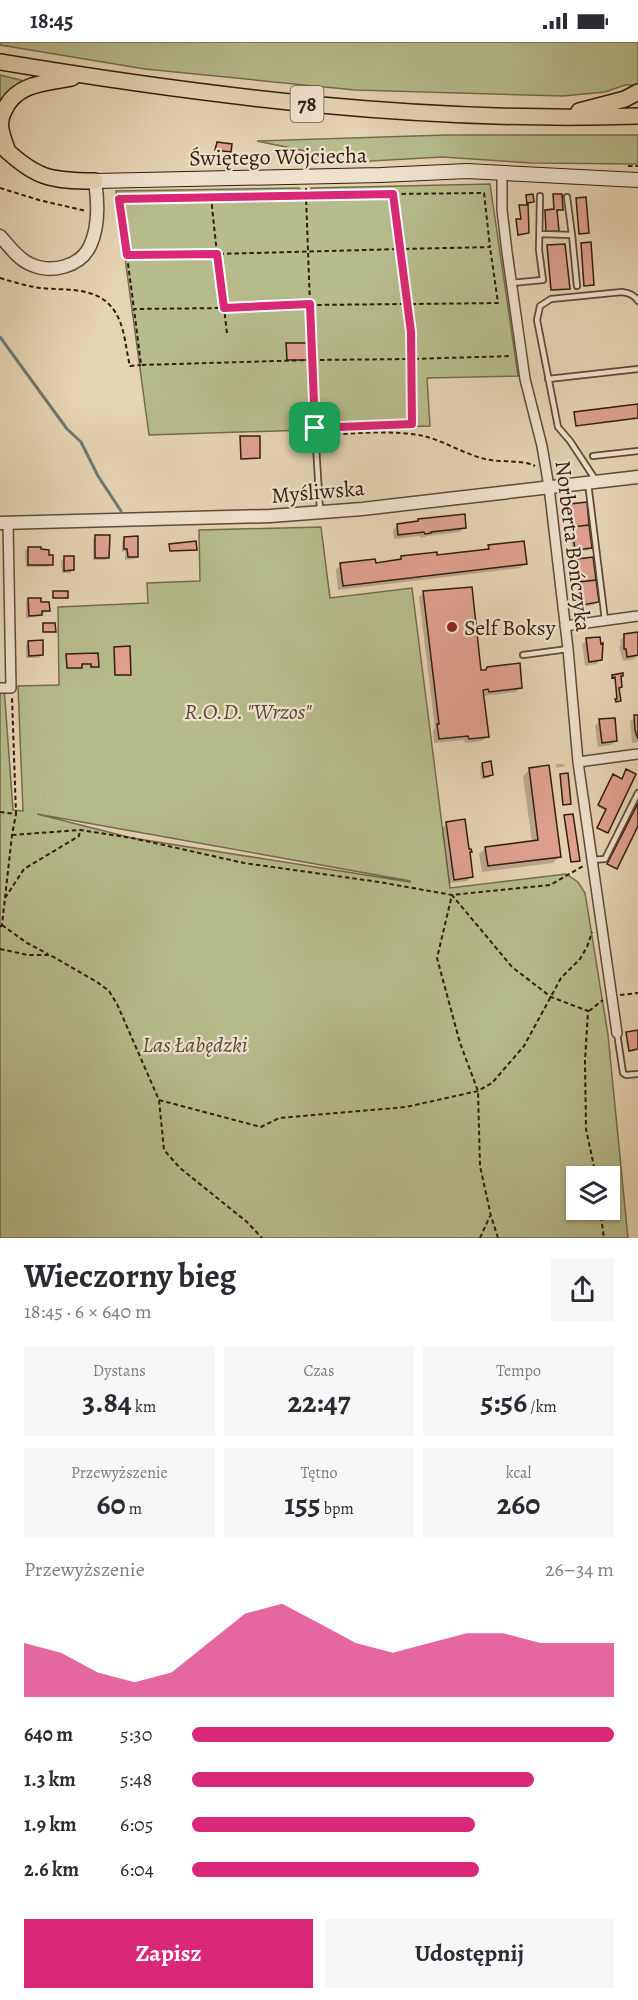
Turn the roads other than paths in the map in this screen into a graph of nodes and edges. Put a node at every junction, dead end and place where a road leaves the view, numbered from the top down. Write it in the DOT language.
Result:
graph roads {
  1 [pos="0,62"];
  2 [pos="84,76"];
  3 [pos="638,92"];
  4 [pos="559,116"];
  5 [pos="638,116"];
  6 [pos="4,148"];
  7 [pos="502,172"];
  8 [pos="638,180"];
  9 [pos="95,181"];
  10 [pos="540,196"];
  11 [pos="567,197"];
  12 [pos="540,234"];
  13 [pos="572,235"];
  14 [pos="0,236"];
  15 [pos="511,283"];
  16 [pos="577,286"];
  17 [pos="638,302"];
  18 [pos="638,369"];
  19 [pos="548,379"];
  20 [pos="315,430"];
  21 [pos="638,451"];
  22 [pos="593,456"];
  23 [pos="638,477"];
  24 [pos="592,482"];
  25 [pos="549,487"];
  26 [pos="320,513"];
  27 [pos="4,523"];
  28 [pos="638,616"];
  29 [pos="605,620"];
  30 [pos="565,626"];
  31 [pos="568,649"];
  32 [pos="523,655"];
  33 [pos="0,688"];
  34 [pos="638,754"];
  35 [pos="578,762"];
  36 [pos="638,793"];
  37 [pos="593,860"];
  38 [pos="617,1034"];
  39 [pos="638,1074"];
  1 -- 2 [label="main road, 78"];
  2 -- 4 [label="main road, 78"];
  2 -- 6 [label="main road"];
  3 -- 4 [label="main road"];
  4 -- 5 [label="main road, 78"];
  6 -- 9 [label="main road"];
  7 -- 8 [label="main road, Świętego Wojciecha"];
  7 -- 9 [label="main road, Świętego Wojciecha"];
  7 -- 15 [label="street, Norberta Bończyka"];
  9 -- 14 [label="street"];
  10 -- 12 [label="lane"];
  11 -- 13 [label="lane"];
  12 -- 13 [label="lane"];
  12 -- 15 [label="lane"];
  13 -- 16 [label="lane"];
  15 -- 25 [label="street, Norberta Bończyka"];
  17 -- 19 [label="lane"];
  18 -- 19 [label="lane"];
  19 -- 24 [label="lane"];
  20 -- 26 [label="lane"];
  21 -- 22 [label="lane"];
  23 -- 24 [label="street, Myśliwska"];
  24 -- 25 [label="street, Myśliwska"];
  24 -- 29 [label="lane"];
  25 -- 26 [label="street, Myśliwska"];
  25 -- 30 [label="street, Norberta Bończyka"];
  26 -- 27 [label="street, Myśliwska"];
  27 -- 33 [label="street"];
  28 -- 29 [label="street"];
  29 -- 30 [label="street"];
  30 -- 31 [label="street, Norberta Bończyka"];
  31 -- 32 [label="lane"];
  31 -- 35 [label="street, Norberta Bończyka"];
  34 -- 35 [label="street"];
  35 -- 37 [label="street, Norberta Bończyka"];
  36 -- 37 [label="lane"];
  37 -- 38 [label="street, Norberta Bończyka"];
  38 -- 39 [label="lane"];
}
